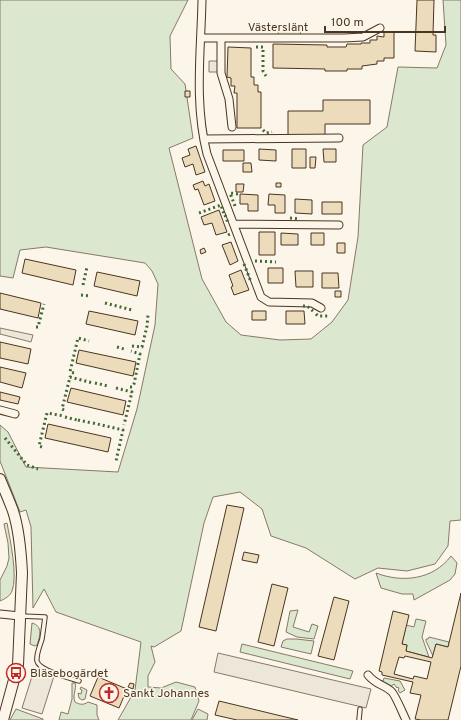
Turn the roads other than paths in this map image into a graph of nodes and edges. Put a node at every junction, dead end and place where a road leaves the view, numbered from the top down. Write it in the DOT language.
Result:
graph roads {
  1 [pos="202,0"];
  2 [pos="380,28"];
  3 [pos="201,38"];
  4 [pos="221,38"];
  5 [pos="232,127"];
  6 [pos="339,138"];
  7 [pos="204,139"];
  8 [pos="234,224"];
  9 [pos="339,225"];
  10 [pos="321,308"];
  11 [pos="0,410"];
  12 [pos="15,414"];
  13 [pos="0,479"];
  14 [pos="0,614"];
  15 [pos="20,616"];
  16 [pos="368,675"];
  17 [pos="79,682"];
  18 [pos="360,709"];
  19 [pos="3,720"];
  20 [pos="359,720"];
  21 [pos="406,720"];
  1 -- 3 [label="street"];
  2 -- 4 [label="street, Västerslänt"];
  3 -- 4 [label="street, Västerslänt"];
  3 -- 7 [label="street"];
  4 -- 5 [label="street"];
  6 -- 7 [label="street"];
  7 -- 8 [label="street"];
  8 -- 9 [label="street"];
  8 -- 10 [label="street"];
  11 -- 12 [label="street"];
  13 -- 15 [label="street"];
  14 -- 15 [label="street"];
  15 -- 17 [label="lane"];
  15 -- 19 [label="street"];
  16 -- 21 [label="street"];
  18 -- 20 [label="lane"];
}
